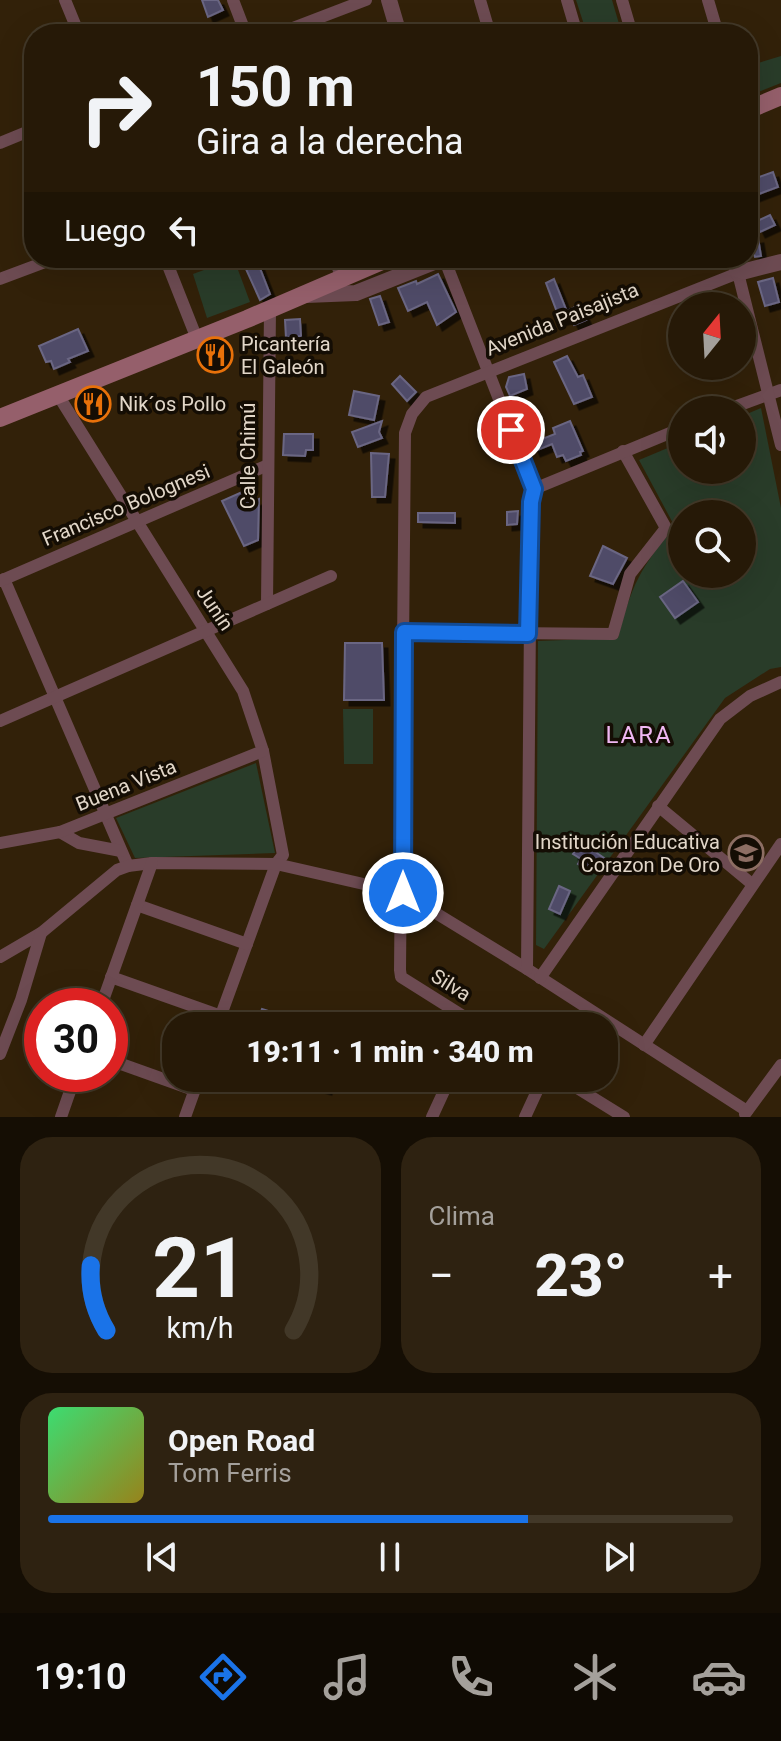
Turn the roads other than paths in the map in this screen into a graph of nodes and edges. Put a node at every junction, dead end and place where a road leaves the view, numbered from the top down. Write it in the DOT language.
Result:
graph roads {
  1 [pos="65,0"];
  2 [pos="233,0"];
  3 [pos="366,0"];
  4 [pos="480,0"];
  5 [pos="567,0"];
  6 [pos="622,0"];
  7 [pos="708,0"];
  8 [pos="392,1"];
  9 [pos="75,24"];
  10 [pos="242,24"];
  11 [pos="303,24"];
  12 [pos="397,24"];
  13 [pos="487,24"];
  14 [pos="574,24"];
  15 [pos="629,24"];
  16 [pos="715,24"];
  17 [pos="781,96"];
  18 [pos="758,106"];
  19 [pos="24,133"];
  20 [pos="0,143"];
  21 [pos="781,262"];
  22 [pos="758,264"];
  23 [pos="29,268"];
  24 [pos="169,268"];
  25 [pos="338,268"];
  26 [pos="366,268"];
  27 [pos="419,268"];
  28 [pos="448,268"];
  29 [pos="730,268"];
  30 [pos="738,268"];
  31 [pos="342,278"];
  32 [pos="0,279"];
  33 [pos="305,295"];
  34 [pos="270,309"];
  35 [pos="197,339"];
  36 [pos="488,372"];
  37 [pos="774,392"];
  38 [pos="58,395"];
  39 [pos="0,418"];
  40 [pos="668,433"];
  41 [pos="781,445"];
  42 [pos="623,451"];
  43 [pos="268,465"];
  44 [pos="534,489"];
  45 [pos="136,522"];
  46 [pos="331,576"];
  47 [pos="2,580"];
  48 [pos="267,604"];
  49 [pos="204,631"];
  50 [pos="404,632"];
  51 [pos="528,634"];
  52 [pos="781,682"];
  53 [pos="54,697"];
  54 [pos="0,721"];
  55 [pos="263,751"];
  56 [pos="658,806"];
  57 [pos="107,815"];
  58 [pos="60,832"];
  59 [pos="0,843"];
  60 [pos="781,844"];
  61 [pos="121,851"];
  62 [pos="152,863"];
  63 [pos="276,864"];
  64 [pos="128,866"];
  65 [pos="752,884"];
  66 [pos="403,893"];
  67 [pos="137,905"];
  68 [pos="41,933"];
  69 [pos="247,944"];
  70 [pos="0,957"];
  71 [pos="527,969"];
  72 [pos="111,977"];
  73 [pos="540,978"];
  74 [pos="107,988"];
  75 [pos="197,1012"];
  76 [pos="222,1012"];
  77 [pos="456,1012"];
  78 [pos="644,1045"];
  79 [pos="0,1054"];
  80 [pos="128,1065"];
  81 [pos="781,1065"];
  82 [pos="162,1075"];
  83 [pos="70,1092"];
  84 [pos="193,1092"];
  85 [pos="444,1092"];
  86 [pos="537,1092"];
  87 [pos="584,1092"];
  88 [pos="745,1114"];
  89 [pos="61,1117"];
  90 [pos="185,1117"];
  91 [pos="432,1117"];
  92 [pos="525,1117"];
  93 [pos="624,1117"];
  1 -- 9 [label="street"];
  2 -- 10 [label="street"];
  3 -- 11 [label="street"];
  4 -- 13 [label="street"];
  5 -- 14 [label="street"];
  6 -- 15 [label="street"];
  7 -- 16 [label="street"];
  8 -- 12 [label="street"];
  17 -- 18 [label="main road"];
  19 -- 20 [label="street"];
  21 -- 22 [label="street, Avenida Paisajista"];
  23 -- 32 [label="street"];
  24 -- 35 [label="street"];
  25 -- 31 [label="street"];
  26 -- 31 [label="main road"];
  27 -- 33 [label="street"];
  28 -- 36 [label="street"];
  29 -- 36 [label="street, Avenida Paisajista"];
  30 -- 37 [label="street"];
  31 -- 33 [label="main road"];
  33 -- 34 [label="main road"];
  34 -- 35 [label="main road"];
  34 -- 43 [label="street, Calle Chimú"];
  35 -- 38 [label="main road"];
  36 -- 44 [label="street"];
  36 -- 50 [label="street, Avenida Paisajista"];
  37 -- 41 [label="street"];
  38 -- 39 [label="main road"];
  38 -- 45 [label="street, Junín"];
  40 -- 42 [label="street"];
  42 -- 44 [label="street"];
  42 -- 51 [label="street"];
  43 -- 45 [label="street, Francisco Bolognesi"];
  43 -- 48 [label="street, Calle Chimú"];
  44 -- 51 [label="street"];
  45 -- 47 [label="street, Francisco Bolognesi"];
  45 -- 49 [label="street, Junín"];
  46 -- 48 [label="street"];
  47 -- 53 [label="street"];
  48 -- 49 [label="street"];
  49 -- 53 [label="street"];
  49 -- 55 [label="street, Junín"];
  50 -- 51 [label="street"];
  50 -- 66 [label="street"];
  51 -- 71 [label="street"];
  52 -- 56 [label="street"];
  53 -- 54 [label="street"];
  53 -- 57 [label="street"];
  55 -- 57 [label="street, Buena Vista"];
  55 -- 63 [label="street, Junín"];
  56 -- 65 [label="street"];
  56 -- 73 [label="street"];
  57 -- 58 [label="street, Buena Vista"];
  57 -- 61 [label="street"];
  58 -- 59 [label="street, Buena Vista"];
  58 -- 61 [label="street"];
  60 -- 65 [label="street"];
  61 -- 64 [label="street"];
  62 -- 63 [label="street"];
  62 -- 64 [label="street"];
  62 -- 67 [label="street"];
  63 -- 66 [label="street"];
  63 -- 69 [label="street, Junín"];
  64 -- 68 [label="street"];
  65 -- 78 [label="street"];
  66 -- 71 [label="street"];
  66 -- 77 [label="street, Silva"];
  67 -- 69 [label="street"];
  67 -- 72 [label="street"];
  68 -- 70 [label="street"];
  68 -- 79 [label="street"];
  69 -- 76 [label="street, Junín"];
  71 -- 73 [label="street"];
  72 -- 74 [label="street"];
  72 -- 75 [label="street"];
  73 -- 78 [label="street"];
  78 -- 88 [label="street"];
  80 -- 82 [label="street"];
  81 -- 88 [label="street"];
  83 -- 89 [label="street"];
  84 -- 90 [label="street"];
  85 -- 91 [label="street"];
  86 -- 92 [label="street"];
  87 -- 93 [label="street"];
}
